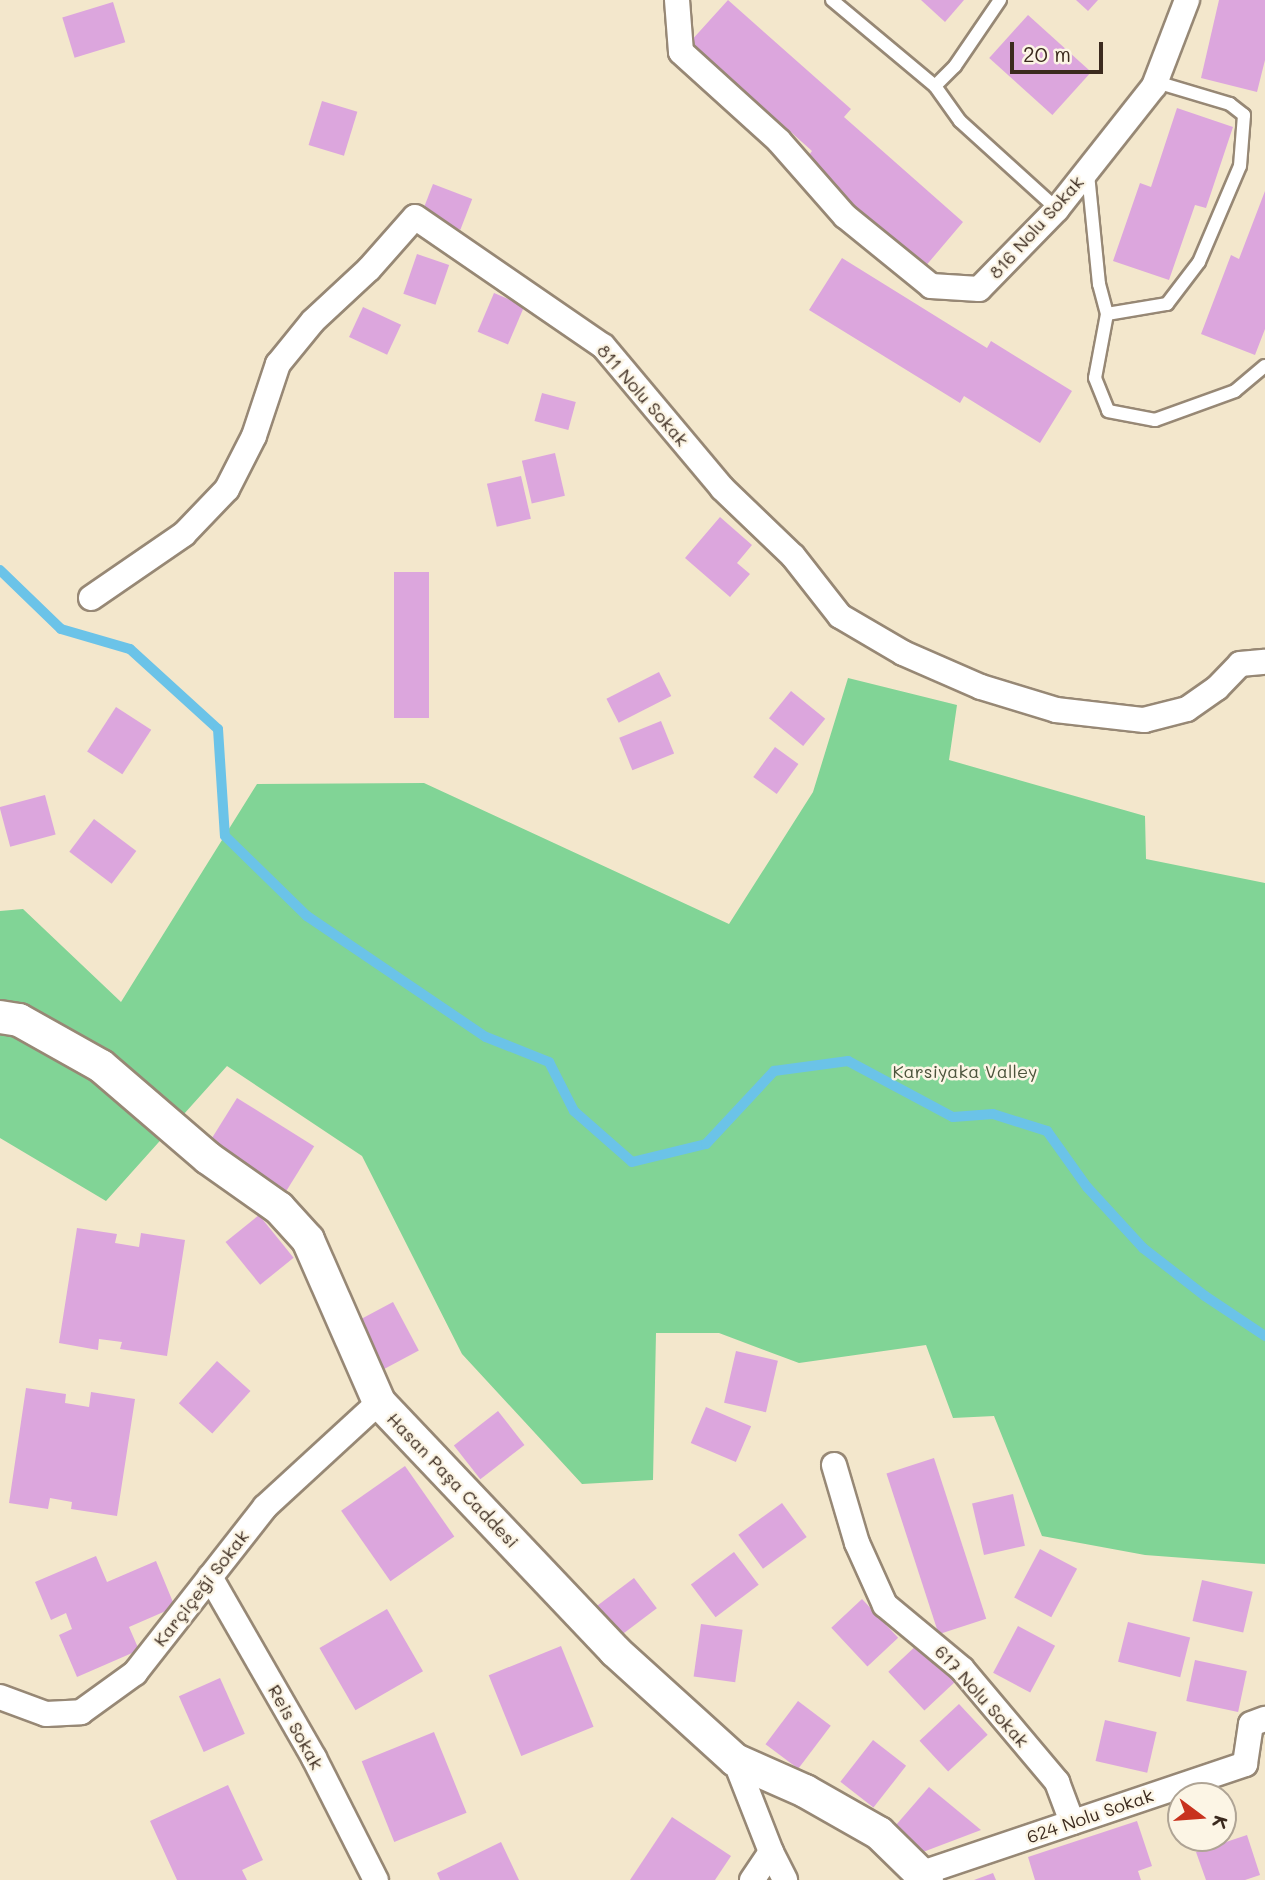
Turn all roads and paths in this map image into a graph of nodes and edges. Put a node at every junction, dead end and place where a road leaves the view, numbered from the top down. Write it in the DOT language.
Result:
graph roads {
  1 [pos="677,0"];
  2 [pos="832,0"];
  3 [pos="1000,0"];
  4 [pos="1187,0"];
  5 [pos="1156,82"];
  6 [pos="935,86"];
  7 [pos="1087,170"];
  8 [pos="1057,209"];
  9 [pos="1107,314"];
  10 [pos="1265,366"];
  11 [pos="91,598"];
  12 [pos="1265,662"];
  13 [pos="0,1017"];
  14 [pos="379,1402"];
  15 [pos="834,1465"];
  16 [pos="210,1577"];
  17 [pos="0,1696"];
  18 [pos="1265,1719"];
  19 [pos="735,1760"];
  20 [pos="1072,1822"];
  21 [pos="771,1852"];
  22 [pos="924,1876"];
  23 [pos="376,1880"];
  24 [pos="752,1880"];
  25 [pos="785,1880"];
  1 -- 8 [label="street, 816 Nolu Sokak"];
  2 -- 6 [label="lane"];
  3 -- 6 [label="lane"];
  4 -- 5 [label="street, 816 Nolu Sokak"];
  5 -- 7 [label="street, 816 Nolu Sokak"];
  5 -- 9 [label="lane"];
  6 -- 8 [label="lane"];
  7 -- 8 [label="street, 816 Nolu Sokak"];
  7 -- 9 [label="lane"];
  9 -- 10 [label="lane"];
  11 -- 12 [label="street, 811 Nolu Sokak"];
  13 -- 14 [label="street, Hasan Paşa Caddesi"];
  14 -- 16 [label="street, Karçiçeği Sokak"];
  14 -- 19 [label="street, Hasan Paşa Caddesi"];
  15 -- 20 [label="street, 617 Nolu Sokak"];
  16 -- 17 [label="street, Karçiçeği Sokak"];
  16 -- 23 [label="street, Reis Sokak"];
  18 -- 20 [label="street, 624 Nolu Sokak"];
  19 -- 21 [label="street"];
  19 -- 22 [label="street, Hasan Paşa Caddesi"];
  20 -- 22 [label="street, 624 Nolu Sokak"];
  21 -- 24 [label="street"];
  21 -- 25 [label="street"];
}
